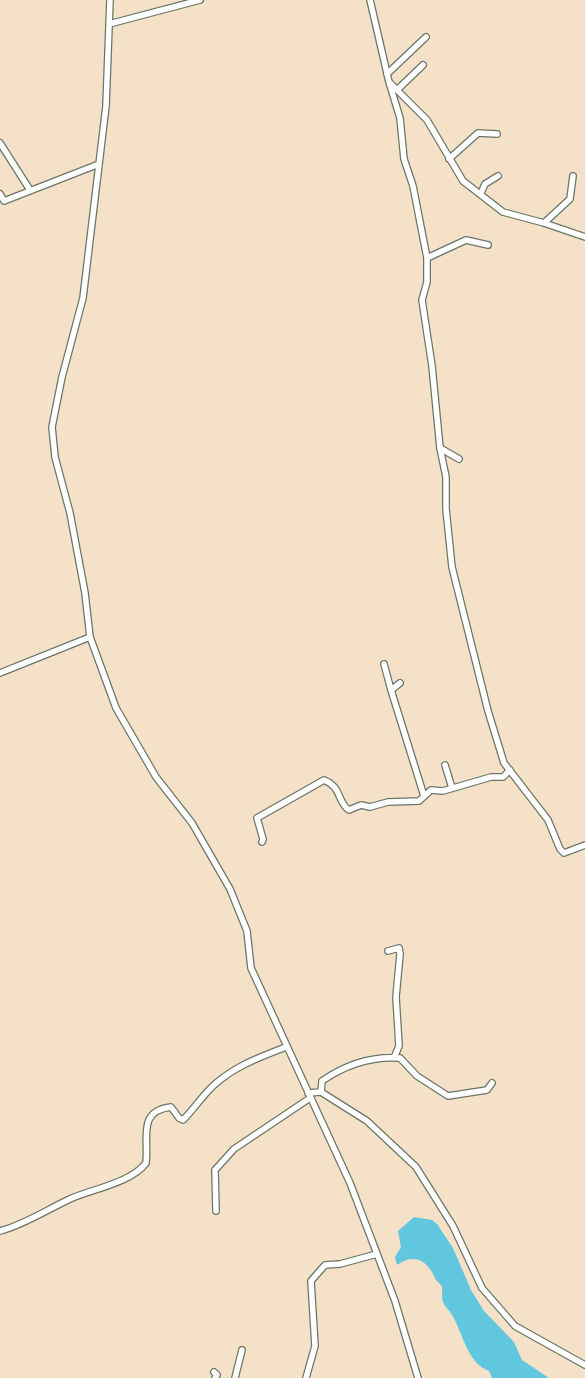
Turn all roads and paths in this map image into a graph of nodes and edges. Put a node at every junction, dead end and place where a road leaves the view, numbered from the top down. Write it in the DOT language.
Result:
graph roads {
  1 [pos="110,0"];
  2 [pos="200,0"];
  3 [pos="370,0"];
  4 [pos="109,24"];
  5 [pos="426,37"];
  6 [pos="423,65"];
  7 [pos="387,74"];
  8 [pos="389,82"];
  9 [pos="397,90"];
  10 [pos="497,134"];
  11 [pos="0,143"];
  12 [pos="449,158"];
  13 [pos="99,164"];
  14 [pos="498,176"];
  15 [pos="574,176"];
  16 [pos="30,190"];
  17 [pos="481,193"];
  18 [pos="0,194"];
  19 [pos="544,223"];
  20 [pos="585,238"];
  21 [pos="488,245"];
  22 [pos="427,258"];
  23 [pos="440,448"];
  24 [pos="459,459"];
  25 [pos="90,638"];
  26 [pos="384,664"];
  27 [pos="0,673"];
  28 [pos="400,683"];
  29 [pos="392,690"];
  30 [pos="445,765"];
  31 [pos="510,770"];
  32 [pos="452,788"];
  33 [pos="424,796"];
  34 [pos="262,842"];
  35 [pos="585,845"];
  36 [pos="388,951"];
  37 [pos="286,1047"];
  38 [pos="394,1058"];
  39 [pos="492,1083"];
  40 [pos="321,1092"];
  41 [pos="309,1096"];
  42 [pos="216,1211"];
  43 [pos="0,1231"];
  44 [pos="377,1254"];
  45 [pos="242,1350"];
  46 [pos="585,1365"];
  47 [pos="235,1378"];
  48 [pos="306,1378"];
  49 [pos="418,1378"];
  1 -- 4 [label="street"];
  2 -- 4 [label="street"];
  3 -- 7 [label="street"];
  4 -- 13 [label="street"];
  5 -- 7 [label="street"];
  6 -- 9 [label="street"];
  7 -- 8 [label="street"];
  8 -- 9 [label="street"];
  8 -- 22 [label="street"];
  9 -- 12 [label="street"];
  10 -- 12 [label="street"];
  11 -- 16 [label="street"];
  12 -- 17 [label="street"];
  13 -- 16 [label="street"];
  13 -- 25 [label="street"];
  14 -- 17 [label="street"];
  15 -- 19 [label="street"];
  16 -- 18 [label="street"];
  17 -- 19 [label="street"];
  19 -- 20 [label="street"];
  21 -- 22 [label="street"];
  22 -- 23 [label="street"];
  23 -- 24 [label="street"];
  23 -- 31 [label="street"];
  25 -- 27 [label="street"];
  25 -- 37 [label="street"];
  26 -- 29 [label="street"];
  28 -- 29 [label="street"];
  29 -- 33 [label="street"];
  30 -- 32 [label="street"];
  31 -- 32 [label="street"];
  31 -- 35 [label="street"];
  32 -- 33 [label="street"];
  33 -- 34 [label="street"];
  36 -- 38 [label="street"];
  37 -- 41 [label="street"];
  37 -- 43 [label="street"];
  38 -- 39 [label="street"];
  38 -- 40 [label="street"];
  40 -- 41 [label="street"];
  40 -- 46 [label="street"];
  41 -- 42 [label="street"];
  41 -- 44 [label="street"];
  44 -- 48 [label="street"];
  44 -- 49 [label="street"];
  45 -- 47 [label="street"];
}
